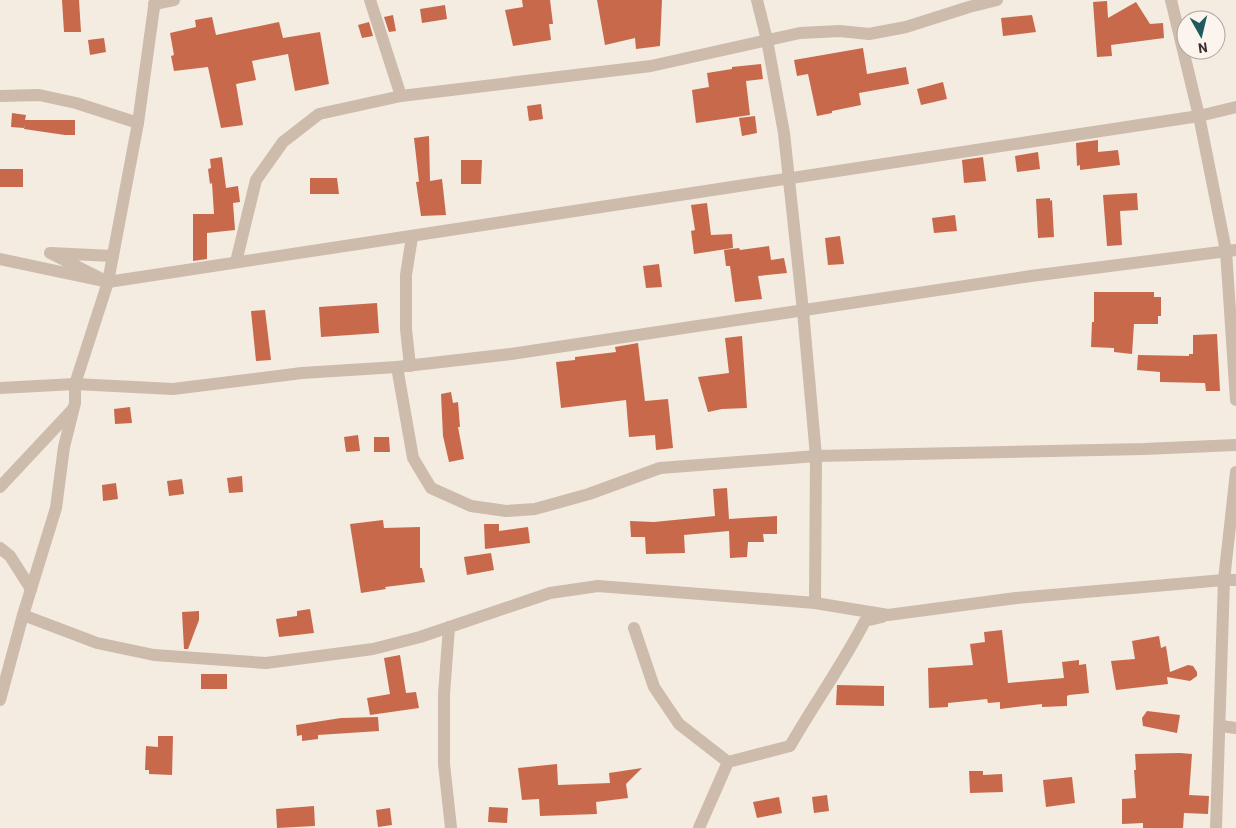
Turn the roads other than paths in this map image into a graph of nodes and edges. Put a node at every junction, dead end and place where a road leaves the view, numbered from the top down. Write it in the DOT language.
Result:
graph roads {
  1 [pos="174,0"];
  2 [pos="370,0"];
  3 [pos="757,0"];
  4 [pos="997,0"];
  5 [pos="1171,0"];
  6 [pos="155,2"];
  7 [pos="767,40"];
  8 [pos="0,96"];
  9 [pos="401,96"];
  10 [pos="1236,107"];
  11 [pos="1199,116"];
  12 [pos="138,123"];
  13 [pos="788,178"];
  14 [pos="412,237"];
  15 [pos="1231,250"];
  16 [pos="113,256"];
  17 [pos="0,259"];
  18 [pos="236,262"];
  19 [pos="108,282"];
  20 [pos="803,311"];
  21 [pos="403,366"];
  22 [pos="75,384"];
  23 [pos="0,388"];
  24 [pos="1236,400"];
  25 [pos="73,409"];
  26 [pos="1236,445"];
  27 [pos="816,456"];
  28 [pos="1236,472"];
  29 [pos="0,487"];
  30 [pos="0,548"];
  31 [pos="1230,580"];
  32 [pos="31,589"];
  33 [pos="815,603"];
  34 [pos="23,614"];
  35 [pos="888,615"];
  36 [pos="450,627"];
  37 [pos="634,628"];
  38 [pos="4,671"];
  39 [pos="0,700"];
  40 [pos="1220,726"];
  41 [pos="1236,728"];
  42 [pos="728,762"];
  43 [pos="451,828"];
  44 [pos="698,828"];
  45 [pos="1216,828"];
  1 -- 6 [label="street"];
  2 -- 9 [label="street"];
  3 -- 7 [label="street"];
  4 -- 7 [label="street"];
  5 -- 11 [label="street"];
  6 -- 12 [label="street"];
  7 -- 9 [label="street"];
  7 -- 13 [label="street"];
  8 -- 12 [label="street"];
  9 -- 18 [label="street"];
  10 -- 11 [label="street"];
  11 -- 13 [label="street"];
  11 -- 15 [label="street"];
  12 -- 19 [label="street"];
  13 -- 14 [label="street"];
  13 -- 20 [label="street"];
  14 -- 18 [label="street"];
  14 -- 21 [label="street"];
  15 -- 20 [label="street"];
  15 -- 24 [label="street"];
  16 -- 19 [label="street"];
  17 -- 19 [label="street"];
  18 -- 19 [label="street"];
  19 -- 22 [label="street"];
  20 -- 21 [label="street"];
  20 -- 27 [label="street"];
  21 -- 22 [label="street"];
  21 -- 27 [label="street"];
  22 -- 23 [label="street"];
  22 -- 25 [label="street"];
  25 -- 29 [label="street"];
  25 -- 32 [label="street"];
  26 -- 27 [label="street"];
  27 -- 33 [label="street"];
  28 -- 31 [label="street"];
  30 -- 32 [label="street"];
  31 -- 35 [label="street"];
  31 -- 40 [label="street"];
  32 -- 34 [label="street"];
  33 -- 35 [label="street"];
  33 -- 36 [label="street"];
  34 -- 36 [label="street"];
  34 -- 38 [label="street"];
  35 -- 42 [label="street"];
  36 -- 43 [label="street"];
  37 -- 42 [label="street"];
  38 -- 39 [label="street"];
  40 -- 41 [label="street"];
  40 -- 45 [label="street"];
  42 -- 44 [label="street"];
}
